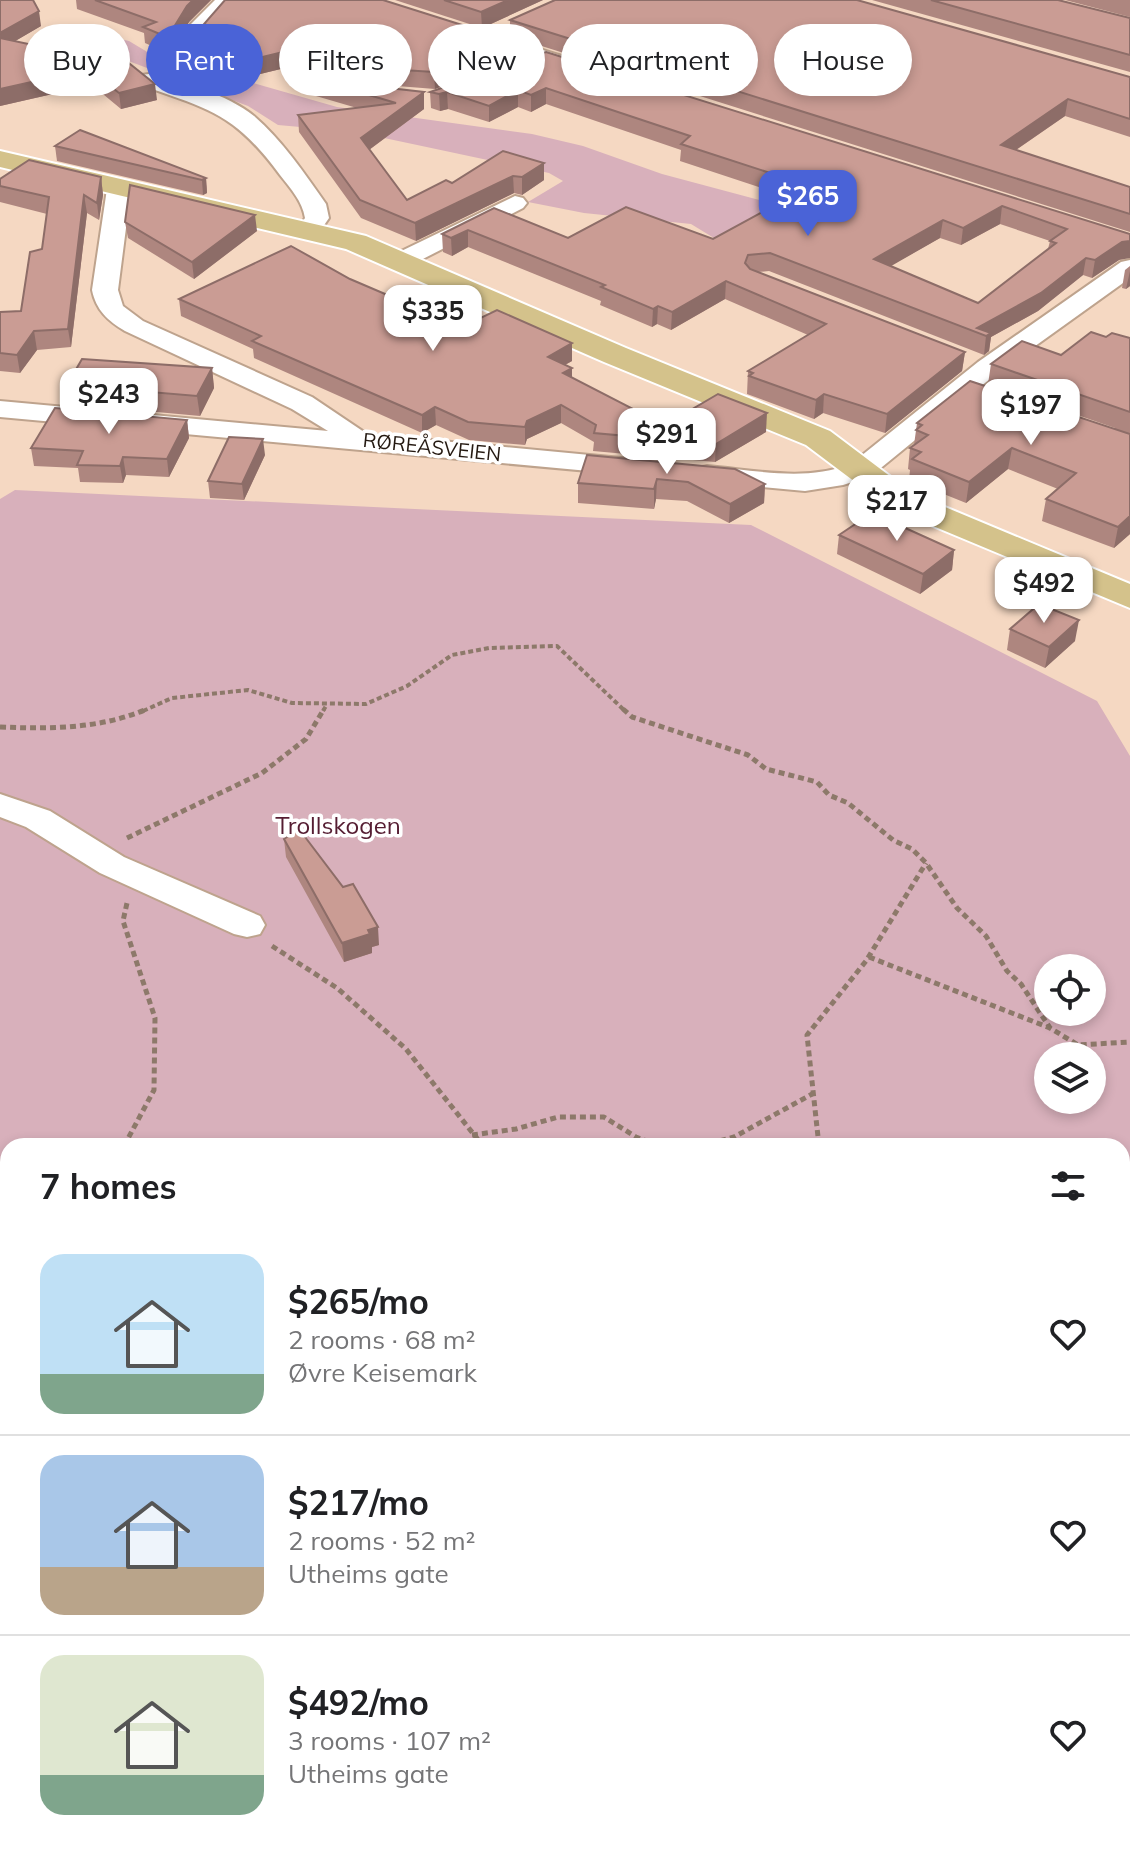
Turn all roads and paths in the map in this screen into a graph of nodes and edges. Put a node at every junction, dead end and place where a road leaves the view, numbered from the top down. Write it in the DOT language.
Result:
graph roads {
  1 [pos="226,0"];
  2 [pos="202,24"];
  3 [pos="194,96"];
  4 [pos="0,159"];
  5 [pos="119,189"];
  6 [pos="515,203"];
  7 [pos="310,229"];
  8 [pos="400,261"];
  9 [pos="1130,267"];
  10 [pos="1055,322"];
  11 [pos="1085,333"];
  12 [pos="959,357"];
  13 [pos="987,368"];
  14 [pos="964,388"];
  15 [pos="994,399"];
  16 [pos="0,409"];
  17 [pos="362,440"];
  18 [pos="653,469"];
  19 [pos="861,470"];
  20 [pos="685,472"];
  21 [pos="1130,597"];
  22 [pos="328,703"];
  23 [pos="0,727"];
  24 [pos="0,805"];
  25 [pos="92,855"];
  26 [pos="926,863"];
  27 [pos="133,875"];
  28 [pos="247,925"];
  29 [pos="869,957"];
  30 [pos="1050,1028"];
  31 [pos="1130,1042"];
  32 [pos="814,1093"];
  33 [pos="472,1135"];
  34 [pos="128,1138"];
  35 [pos="475,1138"];
  36 [pos="639,1138"];
  37 [pos="730,1138"];
  38 [pos="818,1138"];
  1 -- 2 [label="street"];
  3 -- 7 [label="street"];
  4 -- 5 [label="main road"];
  5 -- 7 [label="main road"];
  5 -- 17 [label="street"];
  6 -- 8 [label="street"];
  7 -- 8 [label="main road"];
  8 -- 19 [label="main road"];
  9 -- 10 [label="street"];
  10 -- 11 [label="street"];
  10 -- 13 [label="street"];
  12 -- 13 [label="street"];
  13 -- 14 [label="street"];
  14 -- 15 [label="street"];
  14 -- 19 [label="street"];
  16 -- 17 [label="street, RØREÅSVEIEN"];
  17 -- 18 [label="street, RØREÅSVEIEN"];
  19 -- 20 [label="street"];
  19 -- 21 [label="main road"];
  22 -- 23 [label="path"];
  22 -- 25 [label="path"];
  22 -- 26 [label="path"];
  24 -- 25 [label="street"];
  25 -- 27 [label="street"];
  26 -- 29 [label="path"];
  26 -- 30 [label="path"];
  27 -- 28 [label="street"];
  27 -- 34 [label="path"];
  28 -- 33 [label="path"];
  29 -- 30 [label="path"];
  29 -- 32 [label="path"];
  30 -- 31 [label="path"];
  32 -- 37 [label="path"];
  32 -- 38 [label="path"];
  33 -- 35 [label="path"];
  33 -- 36 [label="path"];
}
